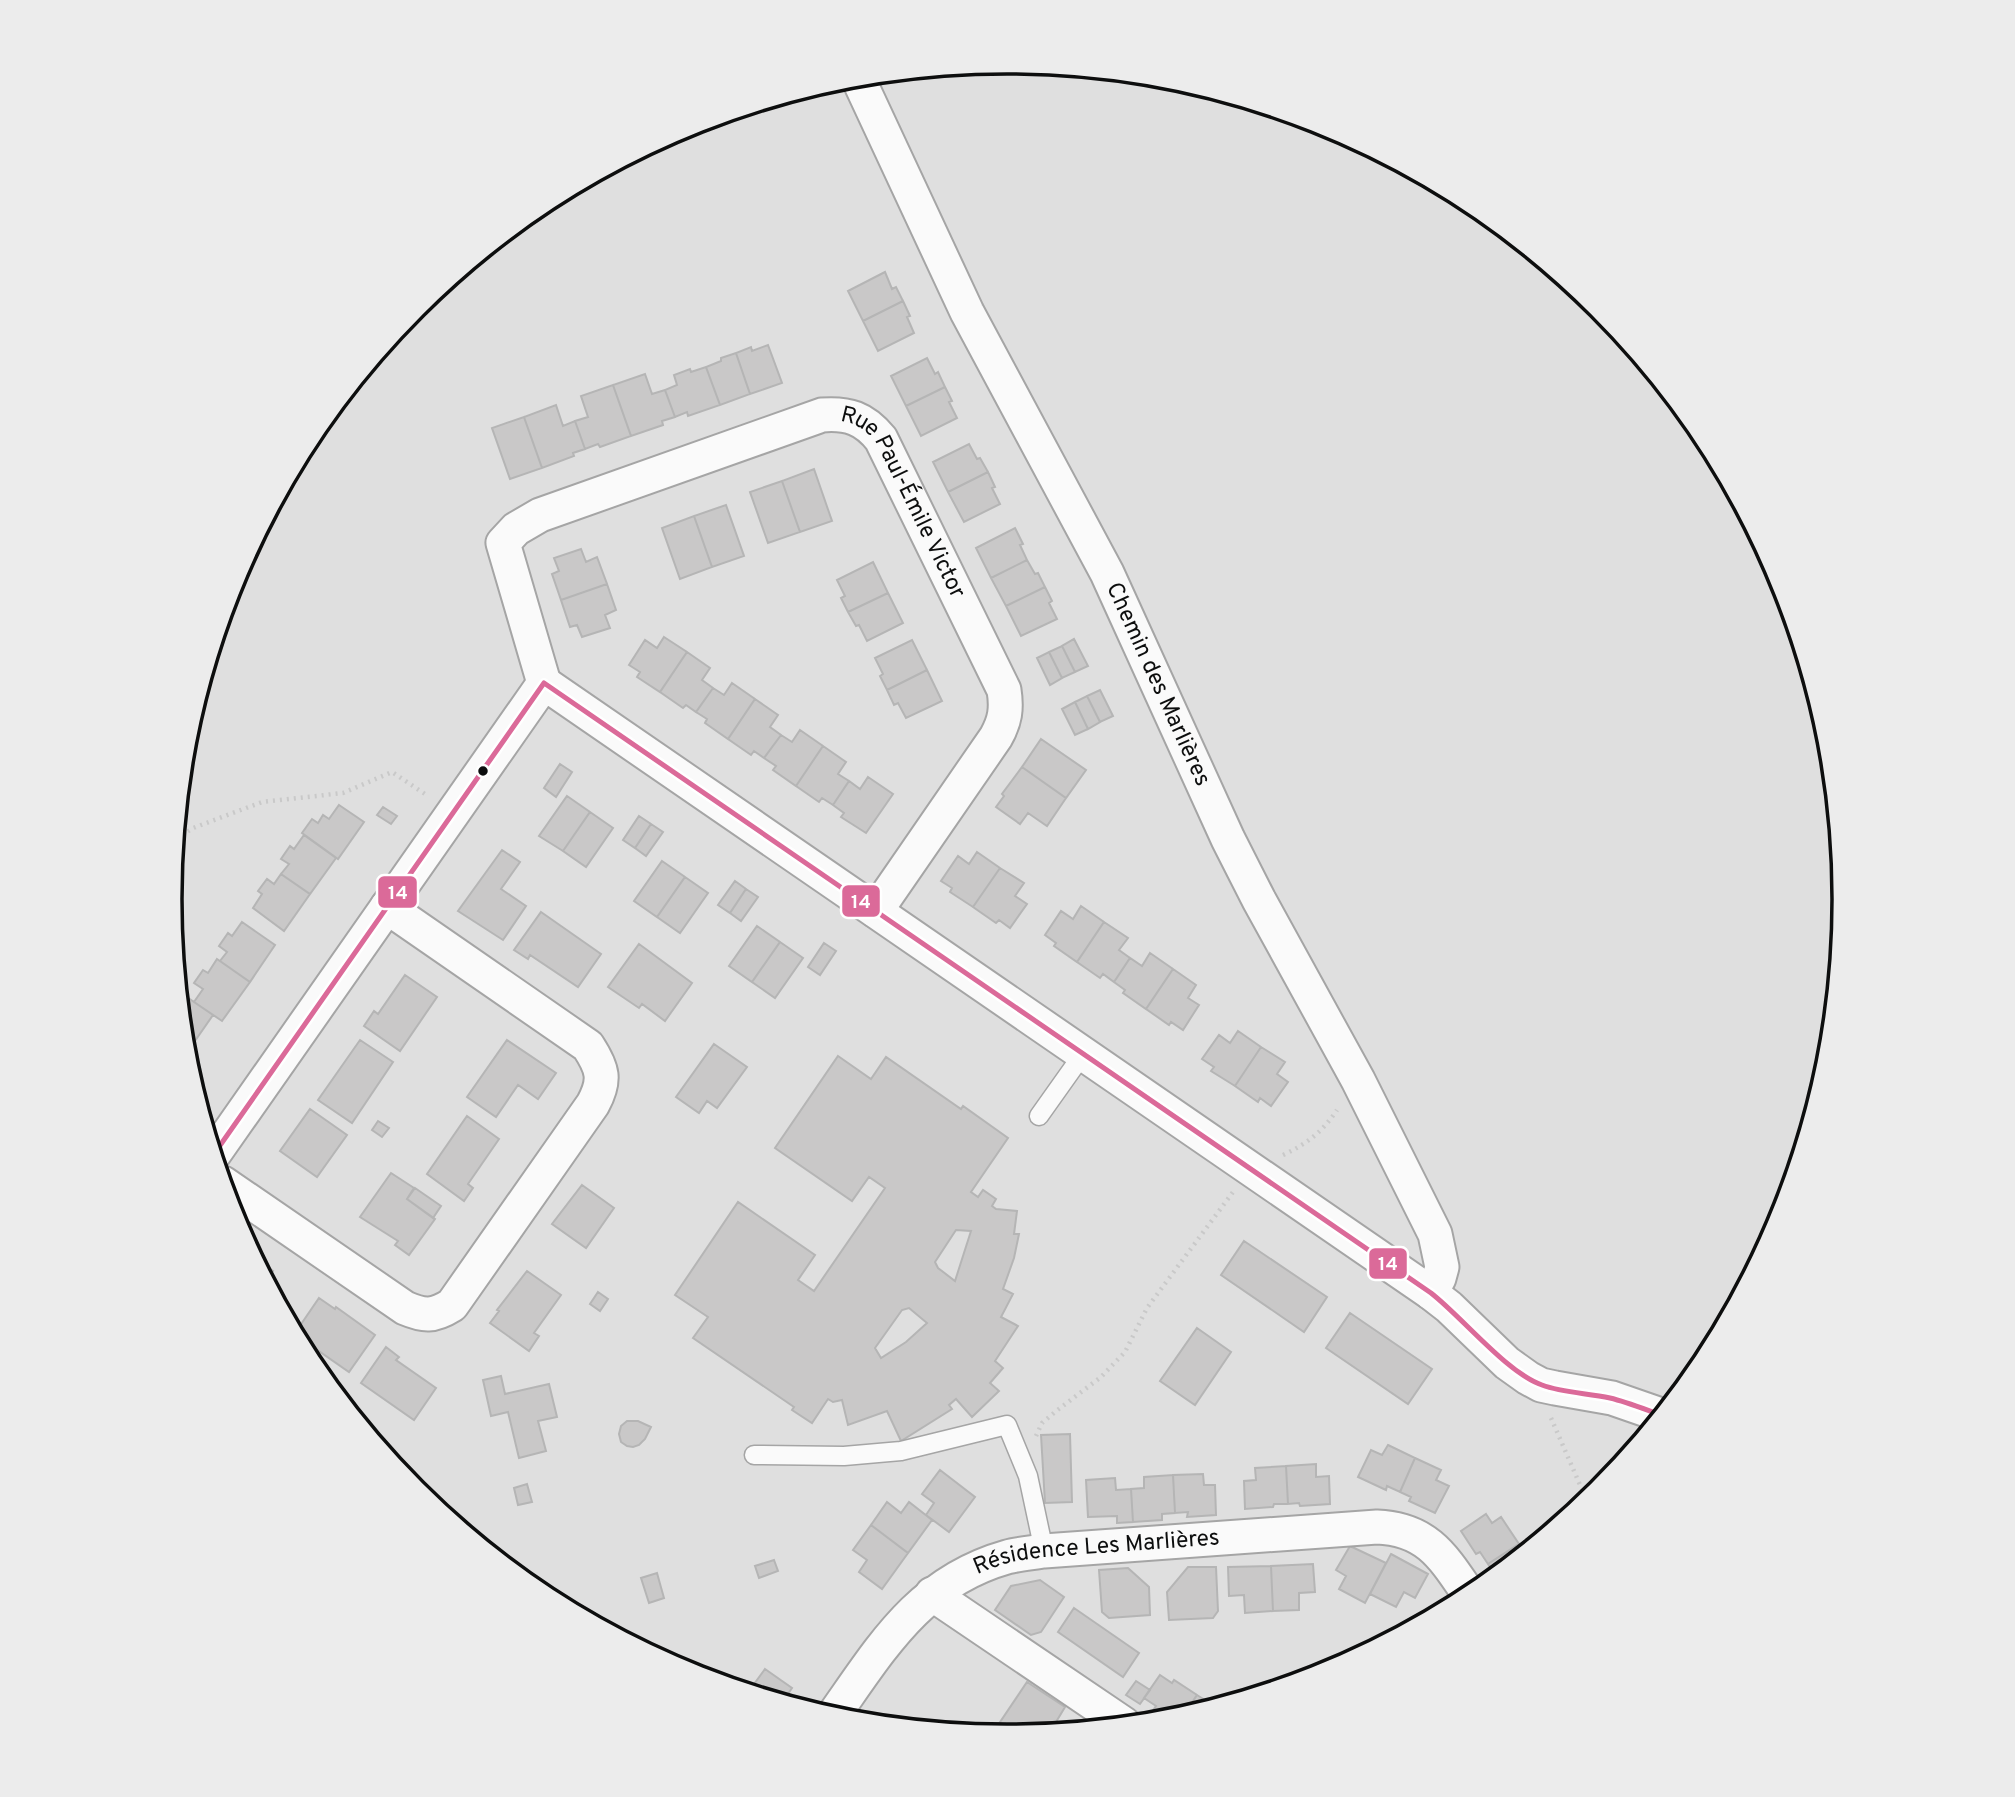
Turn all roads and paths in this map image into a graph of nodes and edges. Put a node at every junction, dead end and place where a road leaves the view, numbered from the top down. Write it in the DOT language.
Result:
graph roads {
  1 [pos="862,87"];
  2 [pos="544,683"];
  3 [pos="452,813"];
  4 [pos="185,833"];
  5 [pos="387,907"];
  6 [pos="876,911"];
  7 [pos="1083,1054"];
  8 [pos="1358,1080"];
  9 [pos="1039,1116"];
  10 [pos="220,1145"];
  11 [pos="1251,1169"];
  12 [pos="237,1194"];
  13 [pos="1431,1293"];
  14 [pos="1573,1392"];
  15 [pos="1653,1412"];
  16 [pos="1641,1426"];
  17 [pos="754,1455"];
  18 [pos="1028,1476"];
  19 [pos="1044,1551"];
  20 [pos="1463,1586"];
  21 [pos="932,1594"];
  22 [pos="840,1706"];
  23 [pos="1113,1716"];
  1 -- 8 [label="street, Chemin des Marlières"];
  2 -- 3 [label="street"];
  2 -- 6 [label="street"];
  2 -- 6 [label="street, Rue Paul-Émile Victor"];
  3 -- 4 [label="path"];
  3 -- 5 [label="street"];
  5 -- 10 [label="street"];
  5 -- 12 [label="street"];
  6 -- 7 [label="street"];
  7 -- 9 [label="lane"];
  7 -- 11 [label="street"];
  8 -- 11 [label="path"];
  8 -- 13 [label="street, Chemin des Marlières"];
  11 -- 13 [label="street"];
  11 -- 18 [label="path"];
  13 -- 14 [label="street"];
  14 -- 15 [label="street"];
  14 -- 16 [label="street"];
  17 -- 18 [label="lane"];
  18 -- 19 [label="lane"];
  19 -- 20 [label="street, Résidence Les Marlières"];
  19 -- 21 [label="street, Résidence Les Marlières"];
  21 -- 22 [label="street"];
  21 -- 23 [label="street, Résidence Les Marlières"];
}
